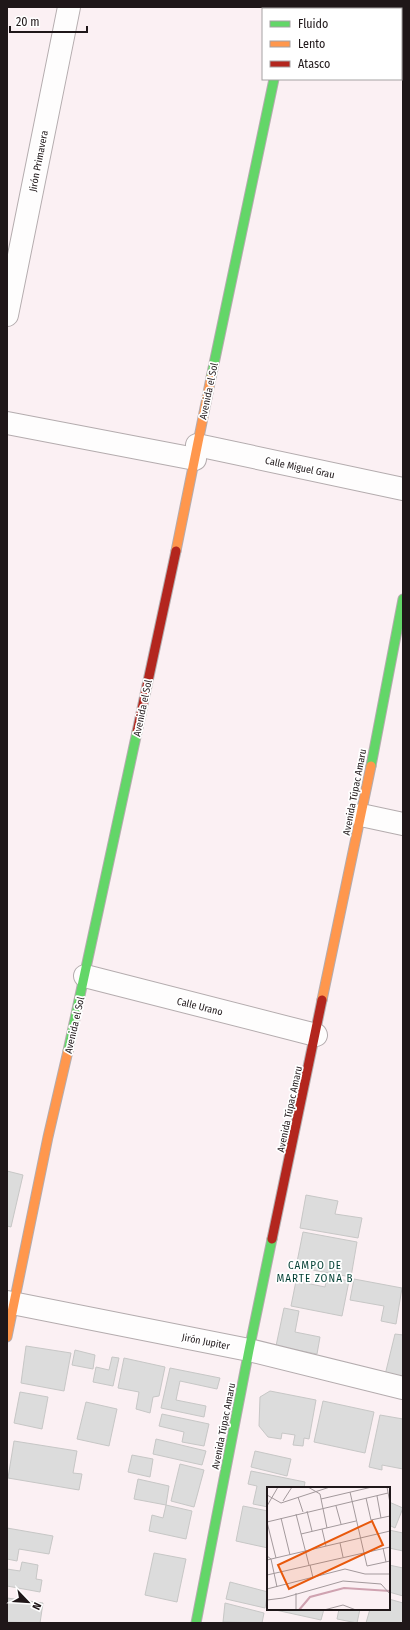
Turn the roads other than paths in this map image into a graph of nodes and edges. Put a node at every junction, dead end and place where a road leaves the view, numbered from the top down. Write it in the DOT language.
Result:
graph roads {
  1 [pos="69,7"];
  2 [pos="274,80"];
  3 [pos="7,315"];
  4 [pos="7,423"];
  5 [pos="196,452"];
  6 [pos="403,489"];
  7 [pos="403,599"];
  8 [pos="361,815"];
  9 [pos="403,824"];
  10 [pos="85,976"];
  11 [pos="316,1035"];
  12 [pos="11,1302"];
  13 [pos="7,1336"];
  14 [pos="250,1350"];
  15 [pos="403,1388"];
  16 [pos="196,1623"];
  1 -- 3 [label="street, Jirón Primavera"];
  2 -- 5 [label="street, Avenida el Sol"];
  4 -- 5 [label="street, Calle Miguel Grau"];
  5 -- 6 [label="street, Calle Miguel Grau"];
  5 -- 10 [label="street, Avenida el Sol"];
  7 -- 8 [label="street, Avenida Túpac Amaru"];
  8 -- 9 [label="street"];
  8 -- 11 [label="street, Avenida Túpac Amaru"];
  10 -- 11 [label="street, Calle Urano"];
  10 -- 12 [label="street, Avenida el Sol"];
  11 -- 14 [label="street, Avenida Túpac Amaru"];
  12 -- 13 [label="street, Avenida el Sol"];
  12 -- 14 [label="street, Jirón Jupiter"];
  14 -- 15 [label="street, Jirón Jupiter"];
  14 -- 16 [label="street, Avenida Túpac Amaru"];
}
